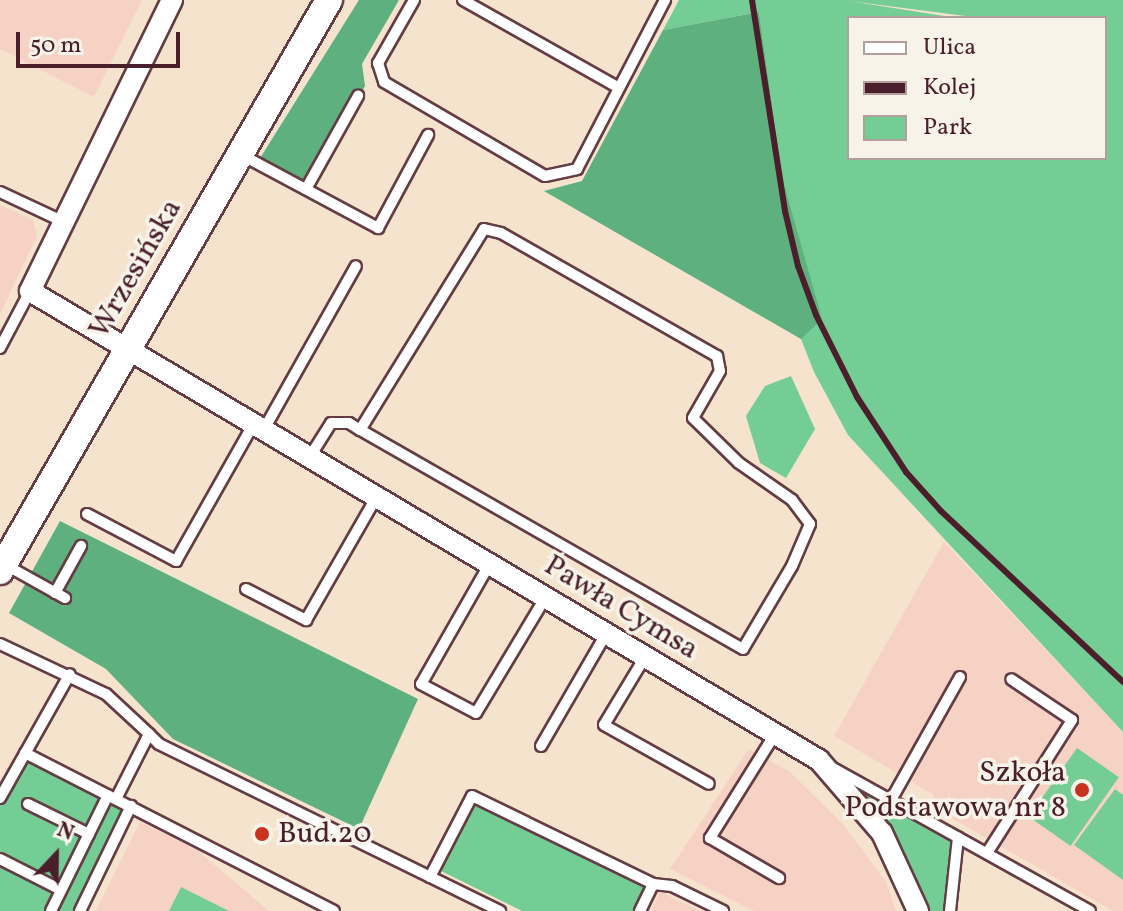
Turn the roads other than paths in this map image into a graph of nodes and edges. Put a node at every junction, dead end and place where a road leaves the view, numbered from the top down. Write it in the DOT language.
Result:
graph roads {
  1 [pos="172,0"];
  2 [pos="329,0"];
  3 [pos="414,0"];
  4 [pos="463,0"];
  5 [pos="665,0"];
  6 [pos="619,88"];
  7 [pos="358,96"];
  8 [pos="428,135"];
  9 [pos="240,154"];
  10 [pos="306,189"];
  11 [pos="0,192"];
  12 [pos="64,222"];
  13 [pos="356,266"];
  14 [pos="30,291"];
  15 [pos="0,348"];
  16 [pos="126,350"];
  17 [pos="258,428"];
  18 [pos="360,430"];
  19 [pos="309,458"];
  20 [pos="376,498"];
  21 [pos="87,514"];
  22 [pos="81,546"];
  23 [pos="489,565"];
  24 [pos="2,568"];
  25 [pos="246,589"];
  26 [pos="545,598"];
  27 [pos="606,634"];
  28 [pos="0,644"];
  29 [pos="645,657"];
  30 [pos="70,674"];
  31 [pos="960,677"];
  32 [pos="1011,679"];
  33 [pos="149,734"];
  34 [pos="775,734"];
  35 [pos="541,746"];
  36 [pos="25,753"];
  37 [pos="819,760"];
  38 [pos="709,784"];
  39 [pos="112,797"];
  40 [pos="0,798"];
  41 [pos="891,800"];
  42 [pos="28,804"];
  43 [pos="131,806"];
  44 [pos="871,819"];
  45 [pos="89,834"];
  46 [pos="958,837"];
  47 [pos="987,853"];
  48 [pos="0,859"];
  49 [pos="430,877"];
  50 [pos="779,878"];
  51 [pos="653,884"];
  52 [pos="61,890"];
  53 [pos="1075,907"];
  54 [pos="51,911"];
  55 [pos="80,911"];
  56 [pos="334,911"];
  57 [pos="500,911"];
  58 [pos="640,911"];
  59 [pos="723,911"];
  60 [pos="918,911"];
  61 [pos="950,911"];
  62 [pos="1090,911"];
  1 -- 12 [label="street"];
  2 -- 9 [label="street, Wrzesińska"];
  3 -- 6 [label="lane"];
  4 -- 6 [label="lane"];
  5 -- 6 [label="lane"];
  7 -- 10 [label="lane"];
  8 -- 10 [label="lane"];
  9 -- 10 [label="lane"];
  9 -- 16 [label="street, Wrzesińska"];
  11 -- 12 [label="lane"];
  12 -- 14 [label="street"];
  13 -- 17 [label="lane"];
  14 -- 15 [label="lane"];
  14 -- 16 [label="street, Pawła Cymsa"];
  16 -- 17 [label="street, Pawła Cymsa"];
  16 -- 24 [label="street, Wrzesińska"];
  17 -- 19 [label="street, Pawła Cymsa"];
  17 -- 21 [label="lane"];
  18 -- 18 [label="lane"];
  18 -- 19 [label="lane"];
  19 -- 20 [label="street, Pawła Cymsa"];
  20 -- 23 [label="street, Pawła Cymsa"];
  20 -- 25 [label="lane"];
  22 -- 24 [label="lane"];
  23 -- 26 [label="street, Pawła Cymsa"];
  23 -- 26 [label="lane"];
  26 -- 27 [label="street, Pawła Cymsa"];
  27 -- 29 [label="street, Pawła Cymsa"];
  27 -- 35 [label="lane"];
  28 -- 30 [label="lane"];
  29 -- 34 [label="street, Pawła Cymsa"];
  29 -- 38 [label="lane"];
  30 -- 33 [label="lane"];
  30 -- 36 [label="lane"];
  31 -- 41 [label="lane"];
  32 -- 47 [label="lane"];
  33 -- 39 [label="lane"];
  33 -- 49 [label="lane"];
  34 -- 37 [label="street, Pawła Cymsa"];
  34 -- 50 [label="lane"];
  36 -- 39 [label="lane"];
  36 -- 40 [label="lane"];
  37 -- 41 [label="lane, Pawła Cymsa"];
  37 -- 44 [label="street"];
  39 -- 43 [label="lane"];
  39 -- 45 [label="lane"];
  41 -- 44 [label="lane"];
  41 -- 46 [label="lane, Pawła Cymsa"];
  42 -- 45 [label="lane"];
  43 -- 55 [label="lane"];
  43 -- 56 [label="lane"];
  44 -- 60 [label="street"];
  45 -- 52 [label="lane"];
  46 -- 47 [label="lane, Pawła Cymsa"];
  46 -- 61 [label="lane"];
  47 -- 53 [label="lane, Pawła Cymsa"];
  48 -- 52 [label="lane"];
  49 -- 51 [label="lane"];
  49 -- 57 [label="lane"];
  51 -- 58 [label="lane"];
  51 -- 59 [label="lane"];
  52 -- 54 [label="lane"];
  53 -- 62 [label="lane, Pawła Cymsa"];
}
